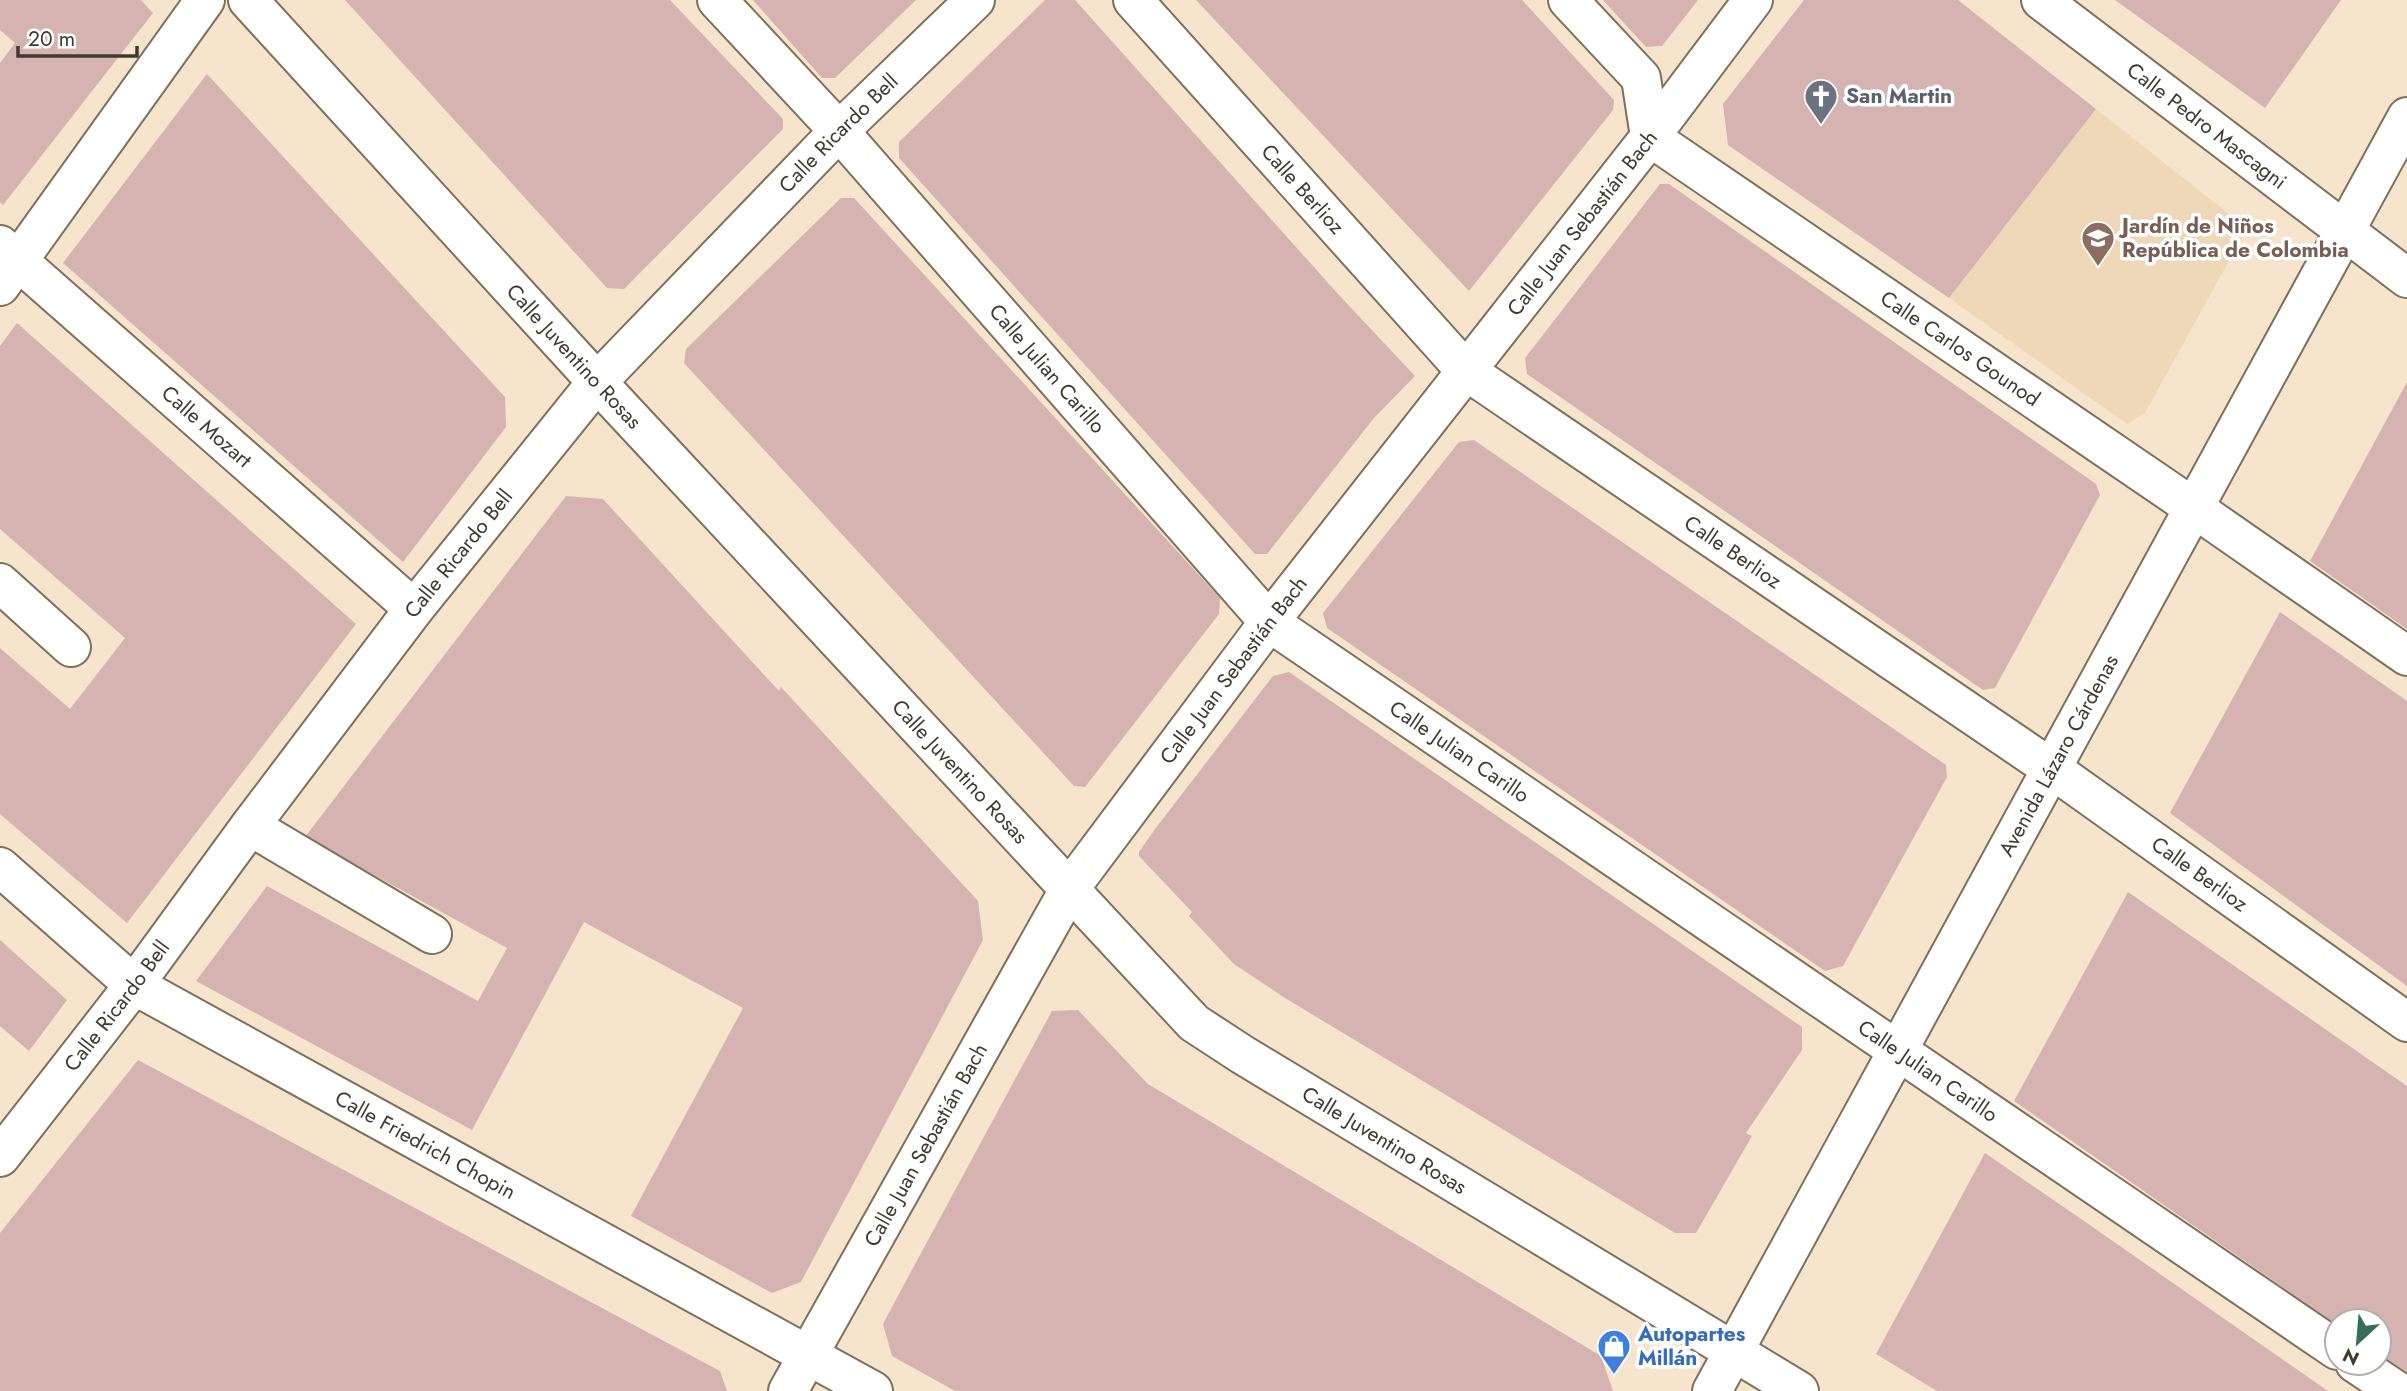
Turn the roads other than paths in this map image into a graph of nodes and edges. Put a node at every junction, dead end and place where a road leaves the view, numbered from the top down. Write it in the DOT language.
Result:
graph roads {
  1 [pos="205,0"];
  2 [pos="248,0"];
  3 [pos="717,0"];
  4 [pos="975,0"];
  5 [pos="1133,0"];
  6 [pos="1568,0"];
  7 [pos="1753,0"];
  8 [pos="2041,0"];
  9 [pos="2407,117"];
  10 [pos="839,131"];
  11 [pos="1650,137"];
  12 [pos="2344,232"];
  13 [pos="6,264"];
  14 [pos="2407,278"];
  15 [pos="1465,370"];
  16 [pos="597,382"];
  17 [pos="2194,508"];
  18 [pos="0,583"];
  19 [pos="414,609"];
  20 [pos="1269,622"];
  21 [pos="71,647"];
  22 [pos="2407,656"];
  23 [pos="2052,769"];
  24 [pos="250,825"];
  25 [pos="0,867"];
  26 [pos="1070,888"];
  27 [pos="432,934"];
  28 [pos="134,985"];
  29 [pos="2407,1022"];
  30 [pos="1898,1052"];
  31 [pos="0,1157"];
  32 [pos="2323,1340"];
  33 [pos="1733,1351"];
  34 [pos="807,1355"];
  35 [pos="2376,1377"];
  36 [pos="788,1391"];
  37 [pos="873,1391"];
  38 [pos="1712,1391"];
  39 [pos="1799,1391"];
  40 [pos="2397,1391"];
  1 -- 13 [label="street"];
  2 -- 16 [label="street, Calle Juventino Rosas"];
  3 -- 10 [label="street, Calle Julian Carillo"];
  4 -- 10 [label="street, Calle Ricardo Bell"];
  5 -- 15 [label="street, Calle Berlioz"];
  6 -- 11 [label="street"];
  7 -- 11 [label="street, Calle Juan Sebastián Bach"];
  8 -- 12 [label="street, Calle Pedro Mascagni"];
  9 -- 12 [label="street, Avenida Lázaro Cárdenas"];
  10 -- 16 [label="street, Calle Ricardo Bell"];
  10 -- 20 [label="street, Calle Julian Carillo"];
  11 -- 15 [label="street, Calle Juan Sebastián Bach"];
  11 -- 17 [label="street, Calle Carlos Gounod"];
  12 -- 14 [label="street, Calle Pedro Mascagni"];
  12 -- 17 [label="street, Avenida Lázaro Cárdenas"];
  13 -- 19 [label="street, Calle Mozart"];
  15 -- 20 [label="street, Calle Juan Sebastián Bach"];
  15 -- 23 [label="street, Calle Berlioz"];
  16 -- 19 [label="street, Calle Ricardo Bell"];
  16 -- 26 [label="street, Calle Juventino Rosas"];
  17 -- 22 [label="street, Calle Carlos Gounod"];
  17 -- 23 [label="street, Avenida Lázaro Cárdenas"];
  18 -- 21 [label="street"];
  19 -- 24 [label="street, Calle Ricardo Bell"];
  20 -- 26 [label="street, Calle Juan Sebastián Bach"];
  20 -- 30 [label="street, Calle Julian Carillo"];
  23 -- 29 [label="street, Calle Berlioz"];
  23 -- 30 [label="street, Avenida Lázaro Cárdenas"];
  24 -- 27 [label="street"];
  24 -- 28 [label="street, Calle Ricardo Bell"];
  25 -- 28 [label="street, Calle Friedrich Chopin"];
  26 -- 33 [label="street, Calle Juventino Rosas"];
  26 -- 34 [label="street, Calle Juan Sebastián Bach"];
  28 -- 31 [label="street, Calle Ricardo Bell"];
  28 -- 34 [label="street, Calle Friedrich Chopin"];
  30 -- 32 [label="street, Calle Julian Carillo"];
  30 -- 33 [label="street, Avenida Lázaro Cárdenas"];
  33 -- 38 [label="street, Avenida Lázaro Cárdenas"];
  33 -- 39 [label="street, Calle Juventino Rosas"];
  34 -- 36 [label="street, Calle Juan Sebastián Bach"];
  34 -- 37 [label="street, Calle Friedrich Chopin"];
  35 -- 40 [label="street"];
}
